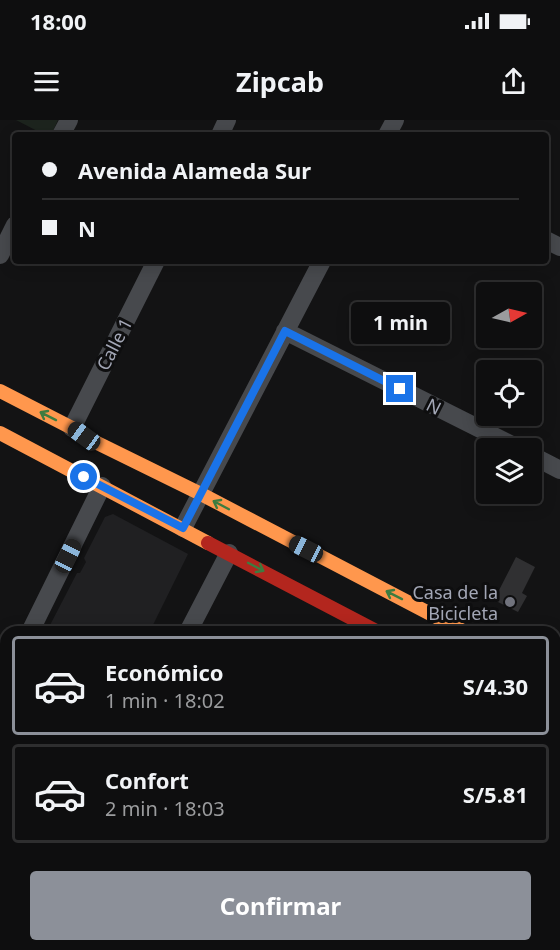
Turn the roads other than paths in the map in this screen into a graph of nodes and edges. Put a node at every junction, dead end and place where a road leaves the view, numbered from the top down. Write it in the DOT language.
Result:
graph roads {
  1 [pos="12,230"];
  2 [pos="2,246"];
  3 [pos="154,264"];
  4 [pos="320,264"];
  5 [pos="285,331"];
  6 [pos="0,391"];
  7 [pos="72,428"];
  8 [pos="0,433"];
  9 [pos="498,438"];
  10 [pos="542,461"];
  11 [pos="560,470"];
  12 [pos="102,486"];
  13 [pos="201,494"];
  14 [pos="183,528"];
  15 [pos="229,553"];
  16 [pos="33,626"];
  17 [pos="191,626"];
  18 [pos="367,626"];
  19 [pos="454,626"];
  1 -- 2 [label="street"];
  3 -- 7 [label="street, Calle 1"];
  4 -- 5 [label="street"];
  5 -- 9 [label="street, N"];
  5 -- 13 [label="street"];
  7 -- 6 [label="main road, one-way"];
  7 -- 13 [label="main road"];
  8 -- 12 [label="main road"];
  10 -- 11 [label="street"];
  12 -- 14 [label="main road"];
  12 -- 16 [label="street"];
  13 -- 14 [label="street"];
  19 -- 13 [label="main road, one-way"];
  14 -- 15 [label="main road"];
  15 -- 17 [label="street"];
  15 -- 18 [label="main road, one-way"];
}
